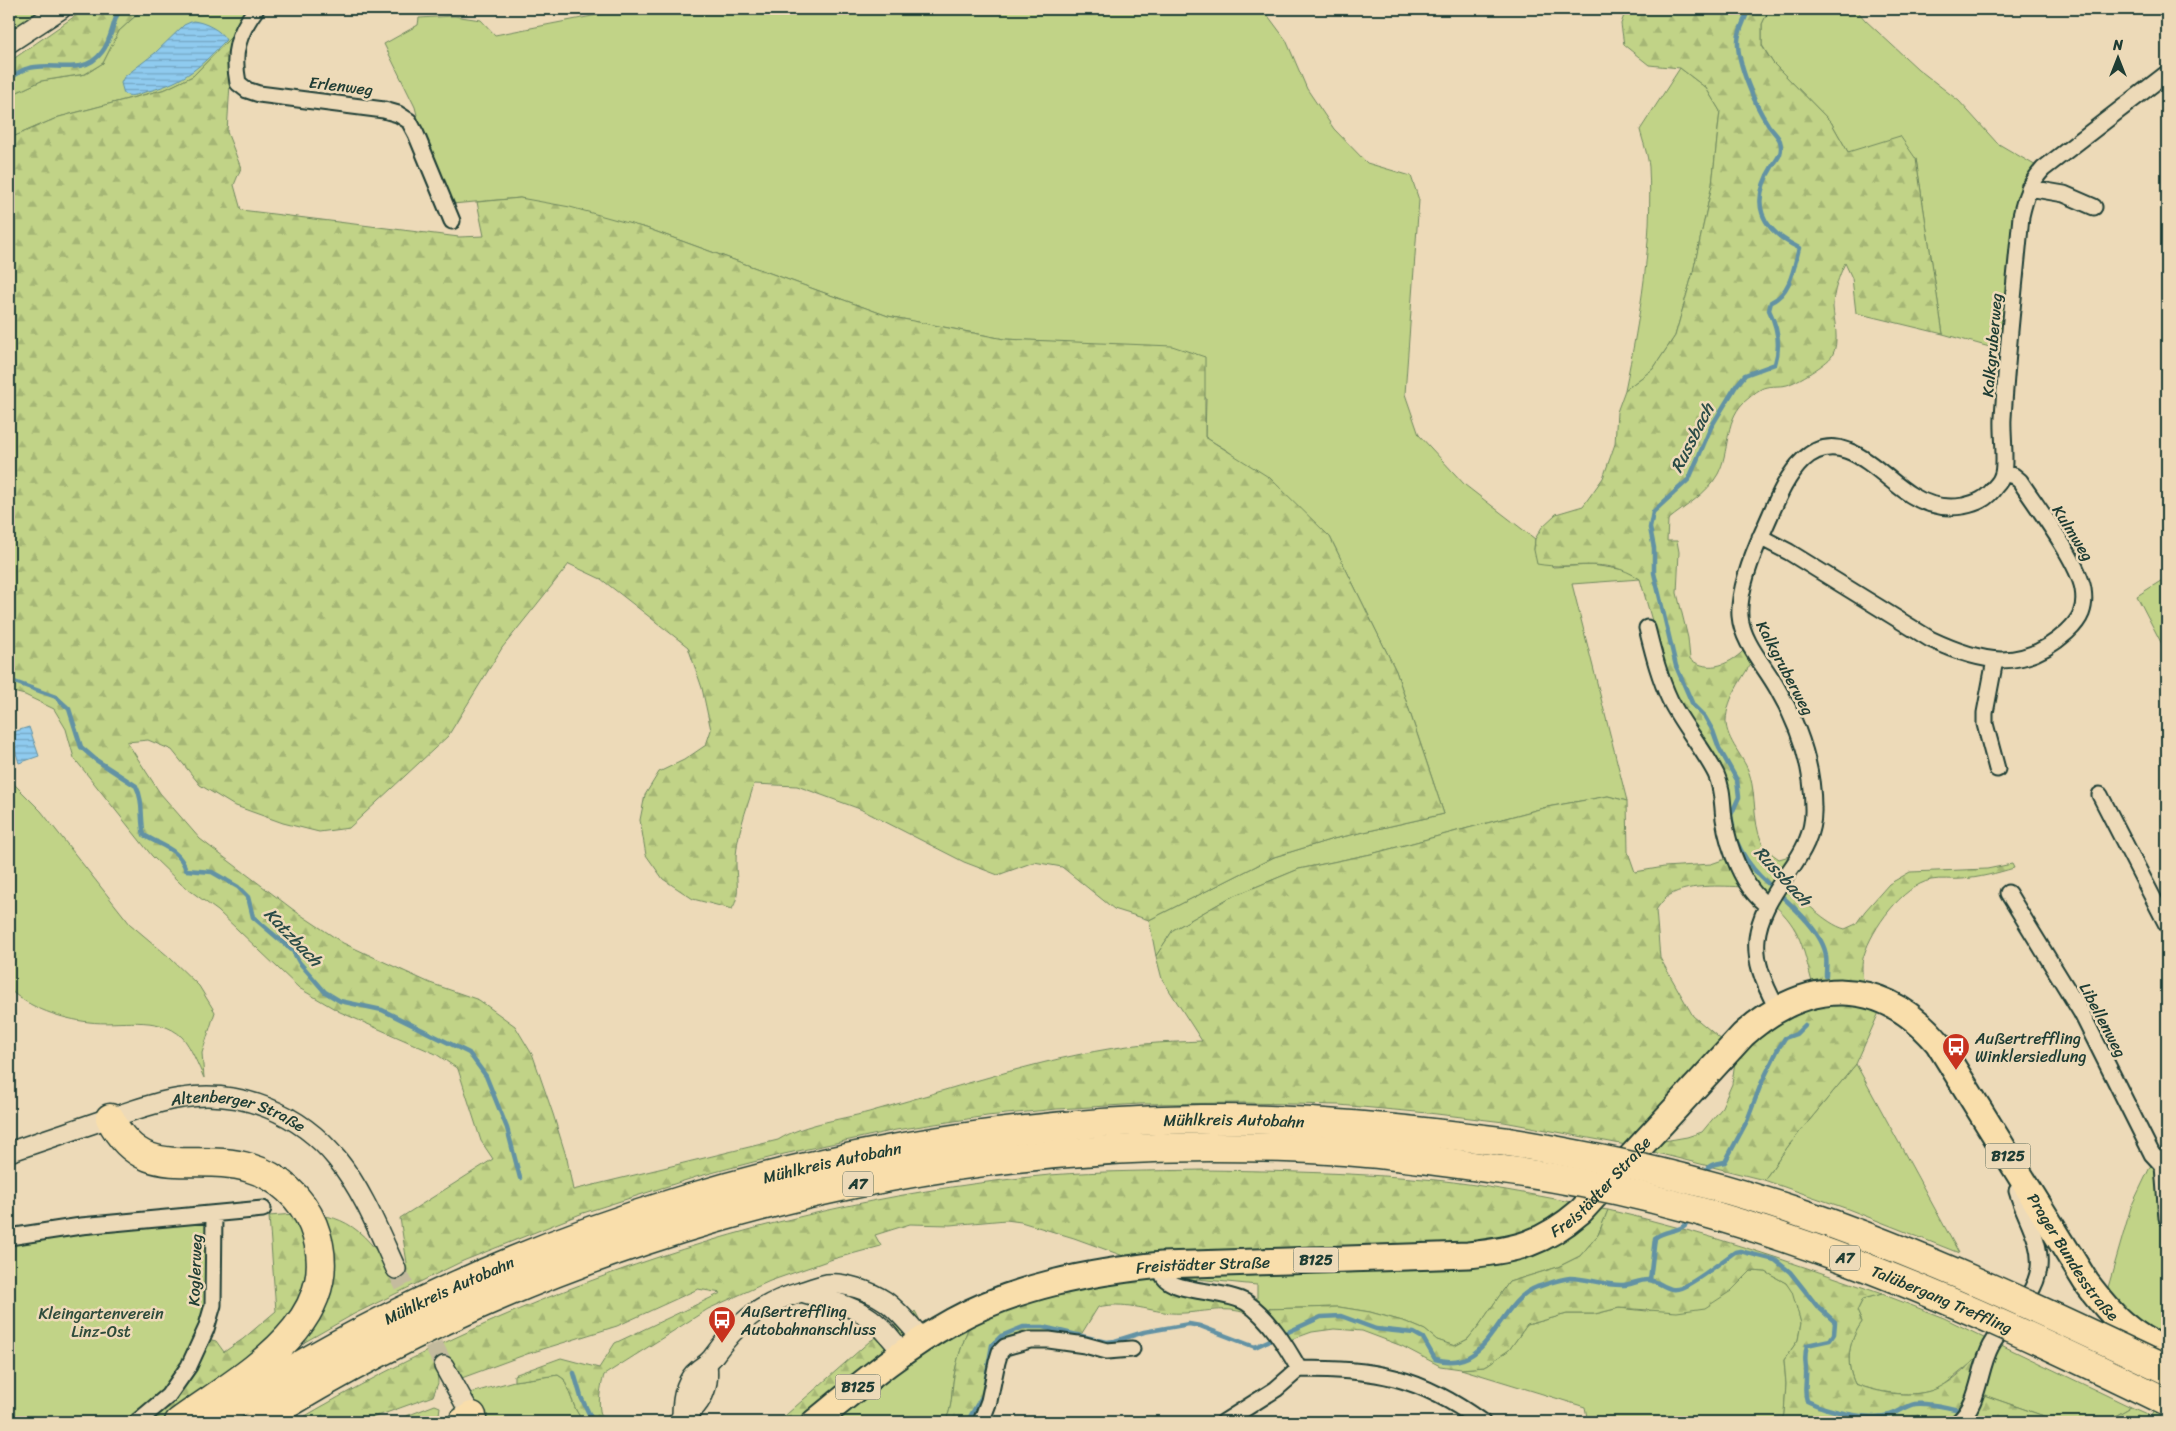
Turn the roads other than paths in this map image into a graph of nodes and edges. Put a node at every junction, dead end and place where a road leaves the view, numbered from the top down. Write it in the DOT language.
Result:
graph roads {
  1 [pos="61,9"];
  2 [pos="256,9"];
  3 [pos="9,43"];
  4 [pos="2166,74"];
  5 [pos="2029,188"];
  6 [pos="2094,207"];
  7 [pos="452,221"];
  8 [pos="2003,473"];
  9 [pos="1760,537"];
  10 [pos="1647,628"];
  11 [pos="1996,660"];
  12 [pos="1997,769"];
  13 [pos="2100,795"];
  14 [pos="2008,893"];
  15 [pos="1772,897"];
  16 [pos="2167,925"];
  17 [pos="1777,1008"];
  18 [pos="110,1118"];
  19 [pos="1508,1142"];
  20 [pos="9,1152"];
  21 [pos="2165,1160"];
  22 [pos="1503,1170"];
  23 [pos="2017,1191"];
  24 [pos="263,1209"];
  25 [pos="214,1214"];
  26 [pos="2167,1218"];
  27 [pos="9,1237"];
  28 [pos="1162,1266"];
  29 [pos="396,1269"];
  30 [pos="802,1292"];
  31 [pos="922,1339"];
  32 [pos="1132,1349"];
  33 [pos="2167,1351"];
  34 [pos="902,1353"];
  35 [pos="444,1366"];
  36 [pos="1299,1369"];
  37 [pos="2167,1370"];
  38 [pos="2167,1402"];
  39 [pos="680,1419"];
  40 [pos="471,1420"];
  41 [pos="137,1422"];
  42 [pos="178,1422"];
  43 [pos="208,1422"];
  44 [pos="258,1422"];
  45 [pos="815,1422"];
  46 [pos="981,1422"];
  47 [pos="1224,1422"];
  48 [pos="1482,1422"];
  49 [pos="1958,1422"];
  1 -- 3 [label="street"];
  2 -- 7 [label="street, Erlenweg"];
  4 -- 5 [label="street, Kalkgruberweg"];
  5 -- 6 [label="street"];
  5 -- 8 [label="street, Kalkgruberweg"];
  8 -- 9 [label="street, Kalkgruberweg"];
  8 -- 11 [label="street, Kulmweg"];
  9 -- 11 [label="street, Kulmweg"];
  9 -- 15 [label="street, Kalkgruberweg"];
  10 -- 15 [label="street"];
  11 -- 12 [label="street"];
  13 -- 16 [label="street"];
  14 -- 21 [label="street, Libellenweg"];
  15 -- 17 [label="street, Kalkgruberweg"];
  17 -- 28 [label="main road, Freistädter Straße / B125"];
  17 -- 33 [label="main road, Prager Bundesstraße / B125"];
  18 -- 20 [label="street, Altenberger Straße"];
  18 -- 29 [label="street, Altenberger Straße"];
  18 -- 42 [label="highway"];
  19 -- 37 [label="highway, Talübergang Treffling / A7, bridge"];
  19 -- 43 [label="highway, Mühlkreis Autobahn / A7"];
  21 -- 26 [label="street"];
  22 -- 38 [label="highway, Talübergang Treffling / A7, bridge"];
  22 -- 44 [label="highway, Mühlkreis Autobahn / A7"];
  23 -- 49 [label="street"];
  24 -- 25 [label="street, Koglerweg"];
  25 -- 27 [label="street, Koglerweg"];
  25 -- 41 [label="street, Koglerweg"];
  28 -- 31 [label="main road, Freistädter Straße / B125"];
  28 -- 36 [label="street"];
  30 -- 31 [label="street"];
  30 -- 34 [label="street"];
  30 -- 39 [label="street"];
  31 -- 34 [label="main road, Freistädter Straße / B125"];
  32 -- 46 [label="street"];
  34 -- 45 [label="main road, Freistädter Straße / B125"];
  35 -- 40 [label="street"];
  36 -- 47 [label="street"];
  36 -- 48 [label="street"];
}
